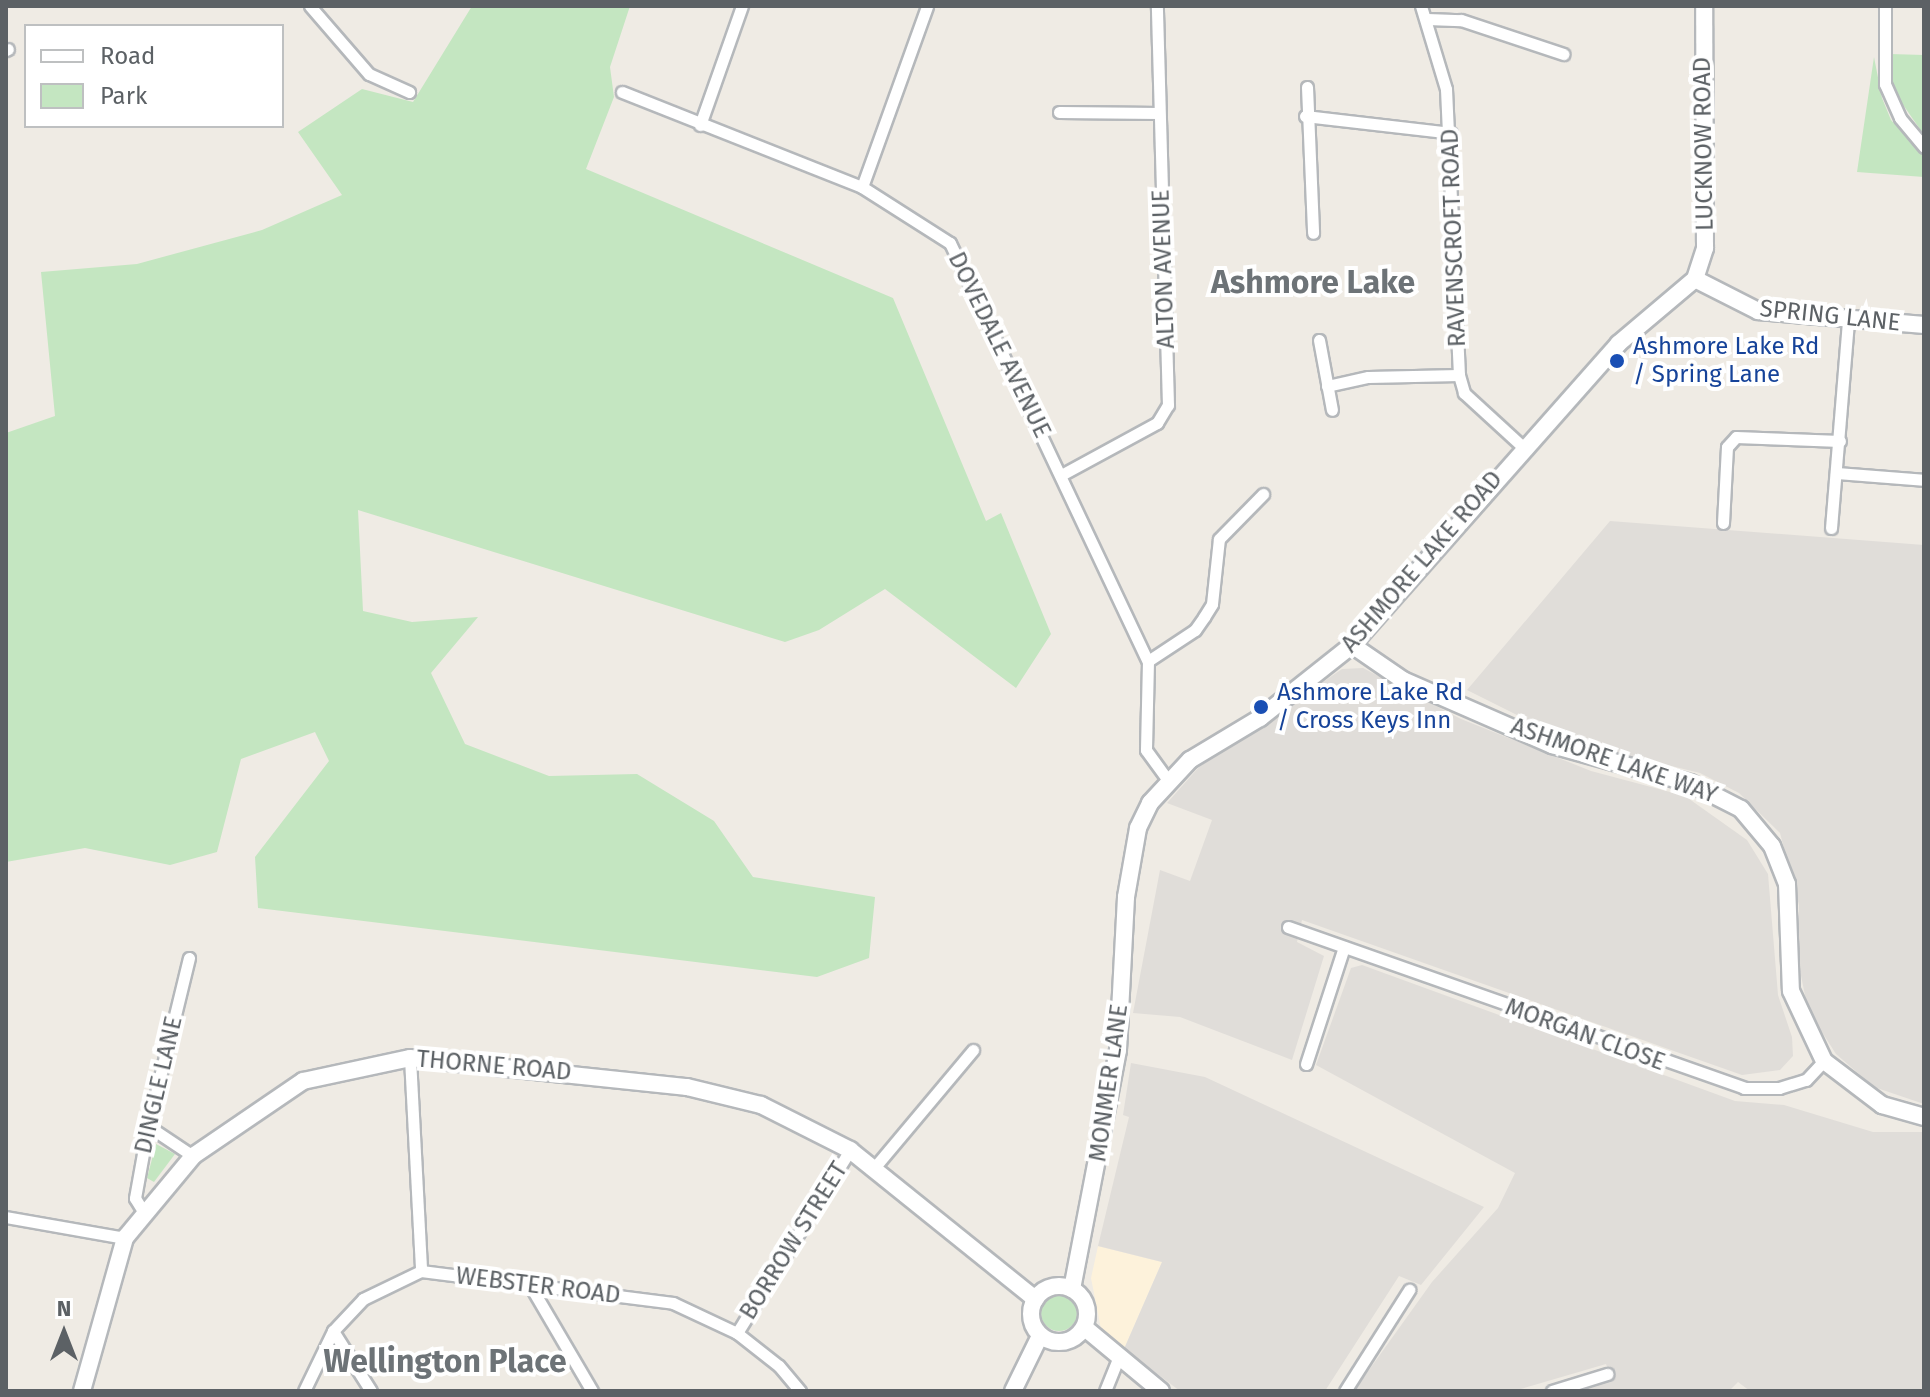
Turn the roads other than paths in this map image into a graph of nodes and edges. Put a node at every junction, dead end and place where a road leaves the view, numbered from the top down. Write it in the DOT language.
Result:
graph roads {
  1 [pos="310,6"];
  2 [pos="742,6"];
  3 [pos="927,6"];
  4 [pos="1157,6"];
  5 [pos="1421,6"];
  6 [pos="1704,6"];
  7 [pos="1885,6"];
  8 [pos="1427,19"];
  9 [pos="1563,54"];
  10 [pos="1307,87"];
  11 [pos="409,92"];
  12 [pos="622,92"];
  13 [pos="1059,112"];
  14 [pos="1159,113"];
  15 [pos="1305,116"];
  16 [pos="700,125"];
  17 [pos="1451,133"];
  18 [pos="1924,147"];
  19 [pos="862,187"];
  20 [pos="1313,233"];
  21 [pos="1695,279"];
  22 [pos="1848,319"];
  23 [pos="1924,325"];
  24 [pos="1319,340"];
  25 [pos="1459,375"];
  26 [pos="1327,386"];
  27 [pos="1332,410"];
  28 [pos="1840,441"];
  29 [pos="1523,447"];
  30 [pos="1836,473"];
  31 [pos="1063,474"];
  32 [pos="1924,480"];
  33 [pos="1263,494"];
  34 [pos="1723,523"];
  35 [pos="1831,528"];
  36 [pos="1352,645"];
  37 [pos="1148,661"];
  38 [pos="1167,779"];
  39 [pos="1138,828"];
  40 [pos="1288,927"];
  41 [pos="1344,947"];
  42 [pos="189,958"];
  43 [pos="973,1050"];
  44 [pos="410,1058"];
  45 [pos="1824,1061"];
  46 [pos="1306,1064"];
  47 [pos="1924,1117"];
  48 [pos="148,1126"];
  49 [pos="850,1150"];
  50 [pos="193,1156"];
  51 [pos="874,1168"];
  52 [pos="143,1211"];
  53 [pos="6,1217"];
  54 [pos="125,1238"];
  55 [pos="421,1271"];
  56 [pos="531,1287"];
  57 [pos="1072,1289"];
  58 [pos="1409,1290"];
  59 [pos="1035,1299"];
  60 [pos="1085,1328"];
  61 [pos="333,1331"];
  62 [pos="737,1333"];
  63 [pos="1040,1336"];
  64 [pos="1118,1359"];
  65 [pos="1607,1374"];
  66 [pos="82,1391"];
  67 [pos="304,1391"];
  68 [pos="371,1391"];
  69 [pos="592,1391"];
  70 [pos="800,1391"];
  71 [pos="1013,1391"];
  72 [pos="1105,1391"];
  73 [pos="1161,1391"];
  74 [pos="1345,1391"];
  75 [pos="1552,1391"];
  1 -- 11 [label="street"];
  2 -- 16 [label="street"];
  3 -- 19 [label="street"];
  4 -- 14 [label="street, ALTON AVENUE"];
  5 -- 8 [label="street, RAVENSCROFT ROAD"];
  6 -- 21 [label="street, LUCKNOW ROAD"];
  7 -- 18 [label="street"];
  8 -- 9 [label="street"];
  8 -- 17 [label="street, RAVENSCROFT ROAD"];
  10 -- 15 [label="street"];
  12 -- 16 [label="street, DOVEDALE AVENUE"];
  13 -- 14 [label="street"];
  14 -- 31 [label="street, ALTON AVENUE"];
  15 -- 17 [label="street"];
  15 -- 20 [label="street"];
  16 -- 19 [label="street, DOVEDALE AVENUE"];
  17 -- 25 [label="street, RAVENSCROFT ROAD"];
  19 -- 31 [label="street, DOVEDALE AVENUE"];
  21 -- 22 [label="street, SPRING LANE"];
  21 -- 29 [label="street, ASHMORE LAKE ROAD"];
  22 -- 23 [label="street, SPRING LANE"];
  22 -- 28 [label="street"];
  24 -- 26 [label="street"];
  25 -- 26 [label="street"];
  25 -- 29 [label="street, RAVENSCROFT ROAD"];
  26 -- 27 [label="street"];
  28 -- 30 [label="street"];
  28 -- 34 [label="street"];
  29 -- 36 [label="street, ASHMORE LAKE ROAD"];
  30 -- 32 [label="street"];
  30 -- 35 [label="street"];
  31 -- 37 [label="street, DOVEDALE AVENUE"];
  33 -- 37 [label="street"];
  36 -- 38 [label="street, ASHMORE LAKE ROAD"];
  36 -- 45 [label="street, ASHMORE LAKE WAY"];
  37 -- 38 [label="street, DOVEDALE AVENUE"];
  38 -- 39 [label="street, ASHMORE LAKE ROAD"];
  39 -- 57 [label="street, MONMER LANE"];
  40 -- 41 [label="street, MORGAN CLOSE"];
  41 -- 45 [label="street, MORGAN CLOSE"];
  41 -- 46 [label="street"];
  42 -- 48 [label="street, DINGLE LANE"];
  43 -- 51 [label="street"];
  44 -- 49 [label="street, THORNE ROAD"];
  44 -- 50 [label="street, THORNE ROAD"];
  44 -- 55 [label="street"];
  45 -- 47 [label="street, ASHMORE LAKE WAY"];
  48 -- 50 [label="street"];
  48 -- 52 [label="street, DINGLE LANE"];
  49 -- 51 [label="street, THORNE ROAD"];
  49 -- 62 [label="street, BORROW STREET"];
  50 -- 52 [label="street, THORNE ROAD"];
  51 -- 59 [label="street, THORNE ROAD"];
  52 -- 54 [label="street, THORNE ROAD"];
  53 -- 54 [label="street"];
  54 -- 66 [label="street, THORNE ROAD"];
  55 -- 56 [label="street, WEBSTER ROAD"];
  55 -- 61 [label="street, WEBSTER ROAD"];
  56 -- 62 [label="street, WEBSTER ROAD"];
  56 -- 69 [label="street"];
  57 -- 59 [label="street"];
  57 -- 60 [label="street"];
  58 -- 74 [label="street"];
  59 -- 63 [label="street"];
  60 -- 63 [label="street"];
  60 -- 64 [label="street"];
  61 -- 67 [label="street, WEBSTER ROAD"];
  61 -- 68 [label="street"];
  62 -- 70 [label="street, WEBSTER ROAD"];
  63 -- 71 [label="street"];
  64 -- 72 [label="street"];
  64 -- 73 [label="street"];
  65 -- 75 [label="street"];
}
